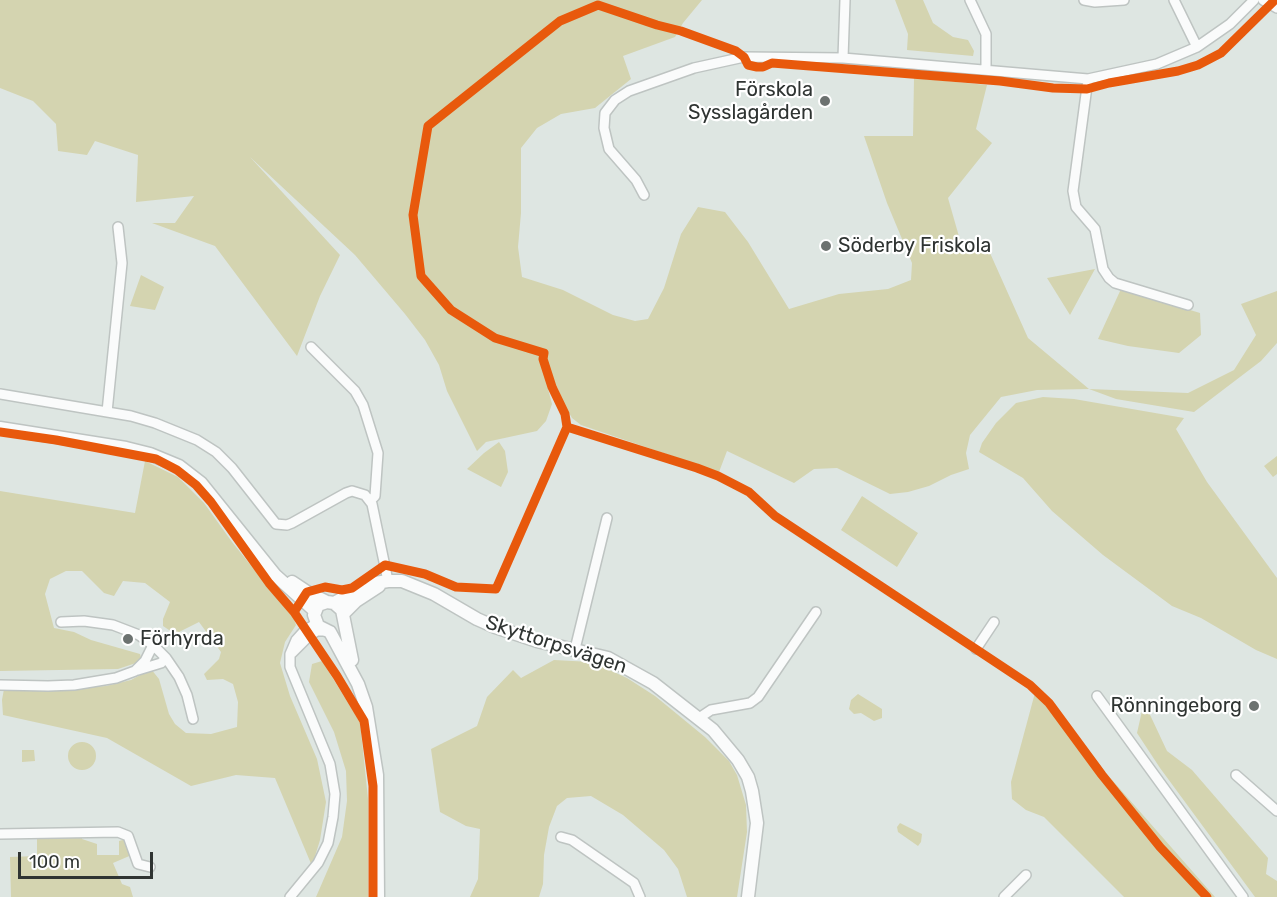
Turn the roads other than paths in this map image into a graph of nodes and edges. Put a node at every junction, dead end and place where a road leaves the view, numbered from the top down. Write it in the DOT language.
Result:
graph roads {
  1 [pos="845,0"];
  2 [pos="970,0"];
  3 [pos="1084,0"];
  4 [pos="1124,0"];
  5 [pos="1174,0"];
  6 [pos="1254,0"];
  7 [pos="1263,0"];
  8 [pos="1277,8"];
  9 [pos="1197,47"];
  10 [pos="843,58"];
  11 [pos="986,69"];
  12 [pos="1089,79"];
  13 [pos="644,195"];
  14 [pos="118,227"];
  15 [pos="1188,305"];
  16 [pos="311,347"];
  17 [pos="0,394"];
  18 [pos="107,412"];
  19 [pos="0,428"];
  20 [pos="370,501"];
  21 [pos="606,518"];
  22 [pos="264,563"];
  23 [pos="388,581"];
  24 [pos="331,602"];
  25 [pos="315,611"];
  26 [pos="816,612"];
  27 [pos="343,616"];
  28 [pos="61,622"];
  29 [pos="994,622"];
  30 [pos="324,629"];
  31 [pos="153,645"];
  32 [pos="575,649"];
  33 [pos="976,650"];
  34 [pos="166,658"];
  35 [pos="135,671"];
  36 [pos="358,684"];
  37 [pos="0,685"];
  38 [pos="1097,696"];
  39 [pos="699,718"];
  40 [pos="193,719"];
  41 [pos="1236,775"];
  42 [pos="1277,811"];
  43 [pos="0,834"];
  44 [pos="561,837"];
  45 [pos="150,867"];
  46 [pos="1026,875"];
  47 [pos="290,897"];
  48 [pos="378,897"];
  49 [pos="640,897"];
  50 [pos="748,897"];
  51 [pos="1004,897"];
  52 [pos="1243,897"];
  1 -- 10 [label="street"];
  2 -- 11 [label="street"];
  3 -- 4 [label="street"];
  5 -- 9 [label="street"];
  6 -- 9 [label="street"];
  7 -- 8 [label="street"];
  9 -- 12 [label="street"];
  10 -- 11 [label="street"];
  10 -- 13 [label="street"];
  11 -- 12 [label="street"];
  12 -- 15 [label="street"];
  14 -- 18 [label="street"];
  16 -- 20 [label="street"];
  17 -- 18 [label="street"];
  18 -- 20 [label="street"];
  19 -- 22 [label="main road"];
  20 -- 23 [label="street"];
  21 -- 32 [label="street"];
  22 -- 24 [label="main road"];
  22 -- 25 [label="main road"];
  23 -- 24 [label="main road, Skyttorpsvägen"];
  23 -- 27 [label="main road"];
  23 -- 32 [label="main road, Skyttorpsvägen"];
  24 -- 25 [label="main road"];
  24 -- 27 [label="main road"];
  25 -- 30 [label="main road"];
  26 -- 39 [label="street"];
  27 -- 30 [label="main road"];
  27 -- 36 [label="main road"];
  28 -- 31 [label="street"];
  29 -- 33 [label="street"];
  30 -- 36 [label="main road"];
  30 -- 47 [label="street"];
  31 -- 34 [label="street"];
  31 -- 35 [label="street"];
  32 -- 39 [label="main road, Skyttorpsvägen"];
  34 -- 35 [label="street"];
  34 -- 40 [label="street"];
  35 -- 37 [label="street"];
  36 -- 48 [label="main road"];
  38 -- 52 [label="street"];
  39 -- 50 [label="main road, Skyttorpsvägen"];
  41 -- 42 [label="street"];
  43 -- 45 [label="street"];
  44 -- 49 [label="street"];
  46 -- 51 [label="street"];
}
